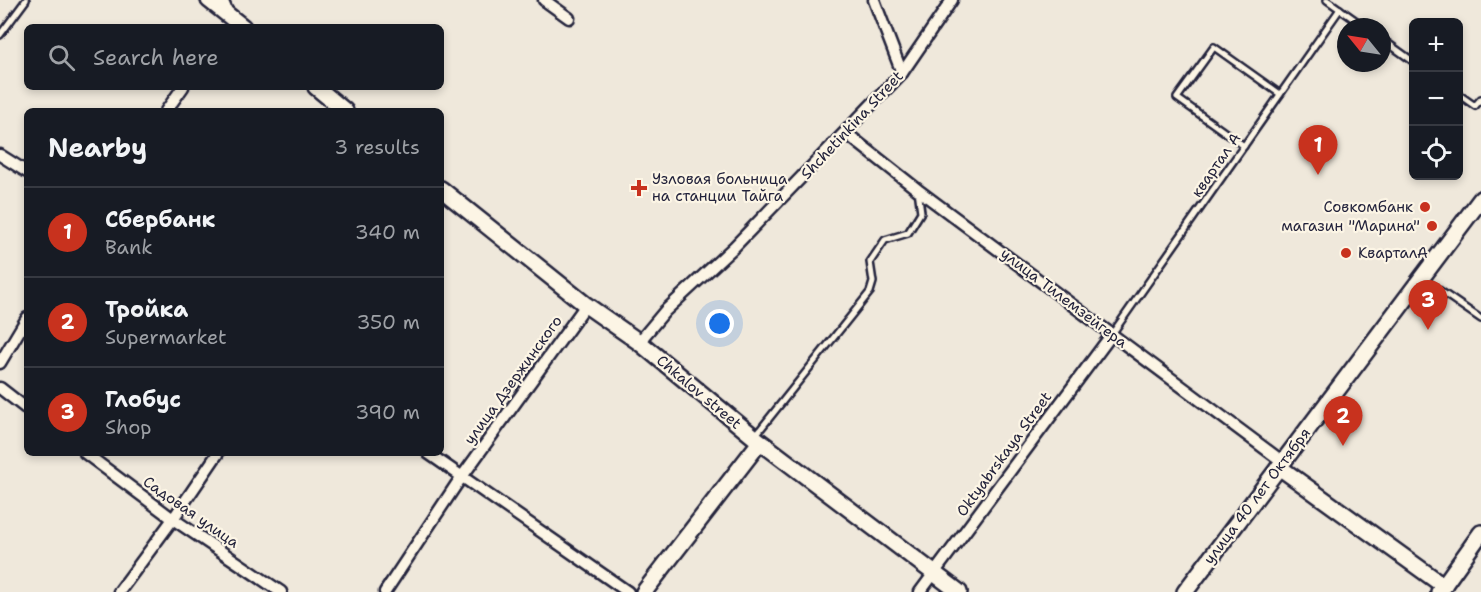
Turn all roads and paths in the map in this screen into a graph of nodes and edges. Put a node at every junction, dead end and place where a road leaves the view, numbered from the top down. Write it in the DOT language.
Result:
graph roads {
  1 [pos="26,0"];
  2 [pos="209,0"];
  3 [pos="225,0"];
  4 [pos="544,0"];
  5 [pos="874,0"];
  6 [pos="952,0"];
  7 [pos="1327,0"];
  8 [pos="1340,9"];
  9 [pos="569,18"];
  10 [pos="1352,18"];
  11 [pos="234,24"];
  12 [pos="0,35"];
  13 [pos="1391,46"];
  14 [pos="1409,59"];
  15 [pos="902,73"];
  16 [pos="181,90"];
  17 [pos="320,90"];
  18 [pos="1280,94"];
  19 [pos="1463,98"];
  20 [pos="1481,99"];
  21 [pos="168,108"];
  22 [pos="341,108"];
  23 [pos="846,133"];
  24 [pos="1244,146"];
  25 [pos="0,154"];
  26 [pos="24,170"];
  27 [pos="918,190"];
  28 [pos="444,191"];
  29 [pos="1481,200"];
  30 [pos="1421,279"];
  31 [pos="586,305"];
  32 [pos="1481,319"];
  33 [pos="24,323"];
  34 [pos="1112,334"];
  35 [pos="639,342"];
  36 [pos="0,363"];
  37 [pos="0,388"];
  38 [pos="24,407"];
  39 [pos="757,440"];
  40 [pos="89,456"];
  41 [pos="216,456"];
  42 [pos="432,456"];
  43 [pos="1281,464"];
  44 [pos="462,476"];
  45 [pos="173,519"];
  46 [pos="1481,533"];
  47 [pos="935,574"];
  48 [pos="1442,589"];
  49 [pos="119,592"];
  50 [pos="280,592"];
  51 [pos="385,592"];
  52 [pos="628,592"];
  53 [pos="644,592"];
  54 [pos="921,592"];
  55 [pos="959,592"];
  56 [pos="1185,592"];
  1 -- 12 [label="lane"];
  2 -- 11 [label="street"];
  3 -- 11 [label="lane"];
  4 -- 9 [label="street"];
  5 -- 15 [label="street"];
  6 -- 15 [label="street, Shchetinkina Street"];
  7 -- 8 [label="lane"];
  8 -- 10 [label="lane"];
  8 -- 18 [label="lane, квартал А"];
  13 -- 14 [label="lane"];
  15 -- 23 [label="street, Shchetinkina Street"];
  16 -- 21 [label="street"];
  17 -- 22 [label="street"];
  18 -- 24 [label="lane, квартал А"];
  18 -- 24 [label="lane"];
  19 -- 20 [label="lane"];
  23 -- 27 [label="street, улица Тилемзейгера"];
  23 -- 35 [label="street, Shchetinkina Street"];
  24 -- 34 [label="lane, квартал А"];
  25 -- 26 [label="street"];
  27 -- 34 [label="street, улица Тилемзейгера"];
  27 -- 39 [label="lane"];
  28 -- 31 [label="street, Chkalov street"];
  29 -- 30 [label="street, улица 40 лет Октября"];
  30 -- 32 [label="lane"];
  30 -- 43 [label="street, улица 40 лет Октября"];
  31 -- 35 [label="street, Chkalov street"];
  31 -- 44 [label="street, улица Дзержинского"];
  33 -- 36 [label="street"];
  34 -- 43 [label="street, улица Тилемзейгера"];
  34 -- 47 [label="street, Oktyabrskaya Street"];
  35 -- 39 [label="street, Chkalov street"];
  37 -- 38 [label="street"];
  39 -- 47 [label="street, Chkalov street"];
  39 -- 53 [label="street"];
  40 -- 45 [label="street, Садовая улица"];
  41 -- 45 [label="street"];
  42 -- 44 [label="street"];
  43 -- 48 [label="street, улица Тилемзейгера"];
  43 -- 56 [label="street, улица 40 лет Октября"];
  44 -- 51 [label="street, улица Дзержинского"];
  44 -- 52 [label="street"];
  45 -- 49 [label="street"];
  45 -- 50 [label="street, Садовая улица"];
  46 -- 48 [label="street"];
  47 -- 54 [label="street, Oktyabrskaya Street"];
  47 -- 55 [label="street, Chkalov street"];
}
